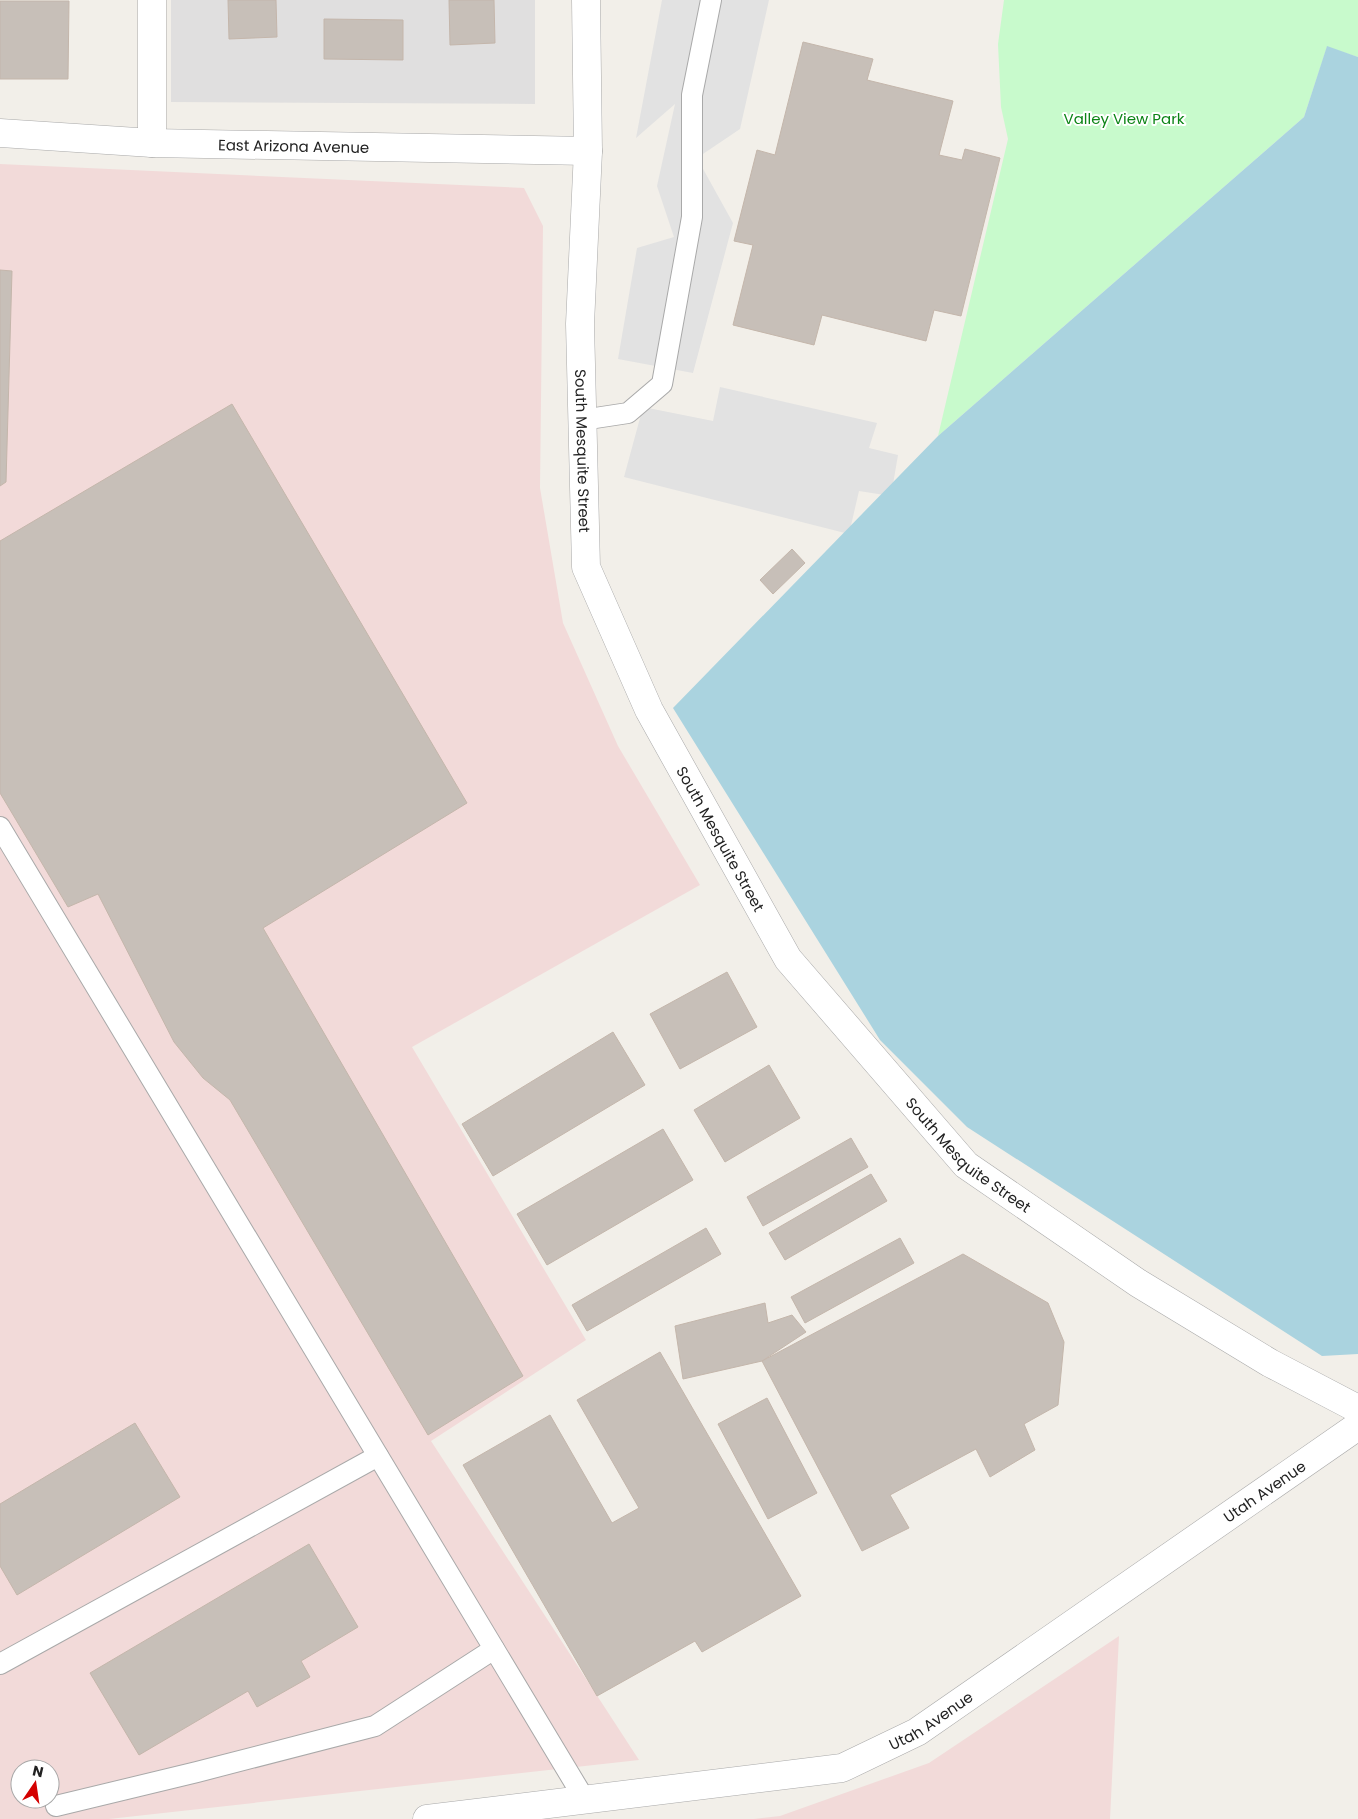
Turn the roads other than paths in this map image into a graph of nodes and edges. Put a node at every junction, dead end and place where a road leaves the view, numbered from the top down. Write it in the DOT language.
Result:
graph roads {
  1 [pos="152,0"];
  2 [pos="586,0"];
  3 [pos="711,0"];
  4 [pos="0,132"];
  5 [pos="152,143"];
  6 [pos="588,151"];
  7 [pos="582,420"];
  8 [pos="0,826"];
  9 [pos="1358,1409"];
  10 [pos="1358,1426"];
  11 [pos="378,1456"];
  12 [pos="494,1648"];
  13 [pos="0,1664"];
  14 [pos="585,1800"];
  15 [pos="60,1805"];
  16 [pos="427,1819"];
  1 -- 5 [label="street"];
  2 -- 6 [label="street, South Mesquite Street"];
  3 -- 7 [label="lane"];
  4 -- 5 [label="street, East Arizona Avenue"];
  5 -- 6 [label="street, East Arizona Avenue"];
  6 -- 7 [label="street, South Mesquite Street"];
  7 -- 9 [label="street, South Mesquite Street"];
  8 -- 11 [label="lane"];
  10 -- 14 [label="street, Utah Avenue"];
  11 -- 12 [label="lane"];
  11 -- 13 [label="lane"];
  12 -- 14 [label="lane"];
  12 -- 15 [label="lane"];
  14 -- 16 [label="street, Utah Avenue"];
}
